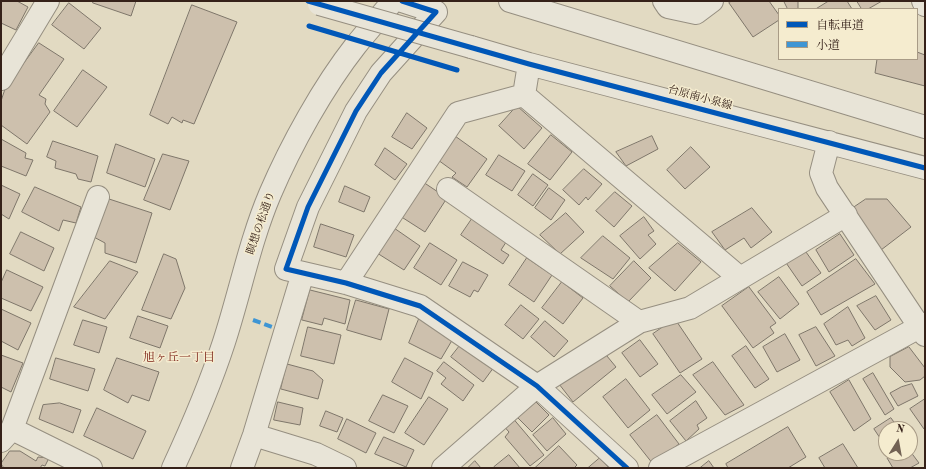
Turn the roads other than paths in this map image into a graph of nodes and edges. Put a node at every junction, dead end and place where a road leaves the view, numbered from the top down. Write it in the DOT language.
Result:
graph roads {
  1 [pos="48,1"];
  2 [pos="394,1"];
  3 [pos="402,1"];
  4 [pos="510,1"];
  5 [pos="664,1"];
  6 [pos="923,1"];
  7 [pos="314,3"];
  8 [pos="925,5"];
  9 [pos="704,7"];
  10 [pos="529,64"];
  11 [pos="1,79"];
  12 [pos="524,95"];
  13 [pos="925,127"];
  14 [pos="829,142"];
  15 [pos="925,168"];
  16 [pos="448,189"];
  17 [pos="98,197"];
  18 [pos="846,215"];
  19 [pos="303,273"];
  20 [pos="740,278"];
  21 [pos="346,283"];
  22 [pos="640,322"];
  23 [pos="923,329"];
  24 [pos="537,386"];
  25 [pos="6,435"];
  26 [pos="254,435"];
  27 [pos="91,468"];
  28 [pos="173,468"];
  29 [pos="242,468"];
  30 [pos="345,468"];
  31 [pos="443,468"];
  32 [pos="627,468"];
  33 [pos="660,468"];
  1 -- 11 [label="street"];
  2 -- 28 [label="street, 瞑想の松通り"];
  3 -- 19 [label="street"];
  4 -- 13 [label="street"];
  5 -- 9 [label="street"];
  6 -- 8 [label="street"];
  7 -- 10 [label="street, 台原南小泉線, bridge"];
  10 -- 12 [label="street"];
  10 -- 14 [label="street, 台原南小泉線"];
  12 -- 20 [label="street"];
  12 -- 21 [label="street"];
  14 -- 15 [label="street, 台原南小泉線"];
  14 -- 18 [label="street"];
  16 -- 22 [label="street"];
  17 -- 25 [label="street"];
  18 -- 20 [label="street"];
  18 -- 23 [label="street"];
  19 -- 21 [label="street"];
  19 -- 26 [label="street"];
  20 -- 22 [label="street"];
  21 -- 24 [label="street"];
  22 -- 24 [label="street"];
  23 -- 33 [label="street"];
  24 -- 31 [label="street"];
  24 -- 32 [label="street"];
  25 -- 27 [label="street"];
  26 -- 29 [label="street"];
  26 -- 30 [label="street"];
}
